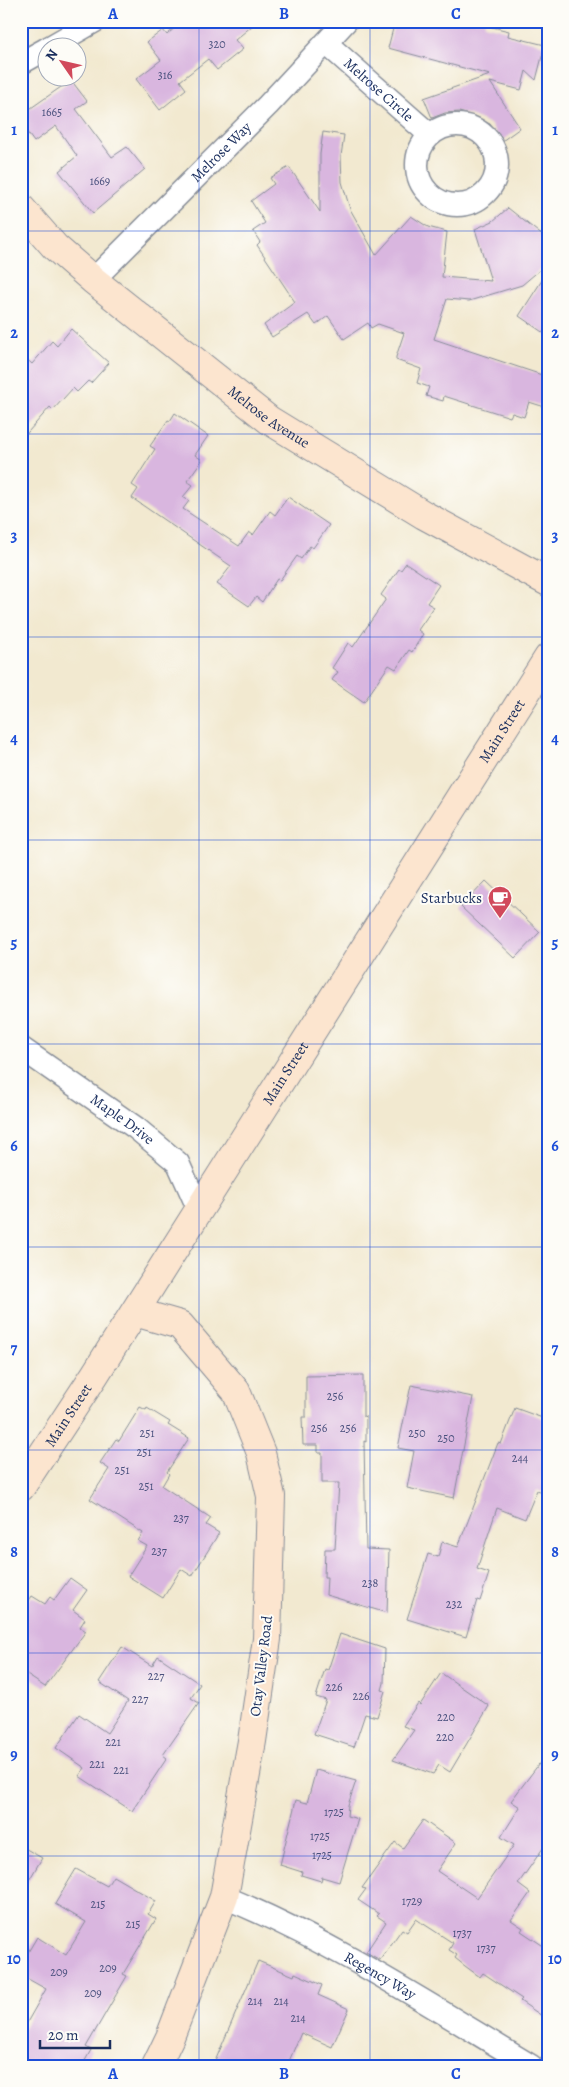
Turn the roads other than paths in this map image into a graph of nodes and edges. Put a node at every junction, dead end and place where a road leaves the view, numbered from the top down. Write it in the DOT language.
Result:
graph roads {
  1 [pos="95,21"];
  2 [pos="346,21"];
  3 [pos="65,38"];
  4 [pos="327,44"];
  5 [pos="38,54"];
  6 [pos="21,63"];
  7 [pos="430,135"];
  8 [pos="21,208"];
  9 [pos="93,280"];
  10 [pos="548,582"];
  11 [pos="548,658"];
  12 [pos="21,1048"];
  13 [pos="199,1210"];
  14 [pos="135,1312"];
  15 [pos="21,1486"];
  16 [pos="224,1897"];
  17 [pos="156,2066"];
  18 [pos="531,2066"];
  1 -- 3 [label="street"];
  2 -- 4 [label="street, Melrose Way"];
  4 -- 7 [label="street, Melrose Circle"];
  4 -- 9 [label="street, Melrose Way"];
  5 -- 6 [label="street"];
  8 -- 9 [label="street, Melrose Avenue"];
  9 -- 10 [label="street, Melrose Avenue"];
  11 -- 13 [label="street, Main Street"];
  12 -- 13 [label="street, Maple Drive"];
  13 -- 14 [label="street, Main Street"];
  14 -- 15 [label="street, Main Street"];
  14 -- 16 [label="street, Otay Valley Road"];
  16 -- 17 [label="street, Otay Valley Road"];
  16 -- 18 [label="street, Regency Way"];
}
